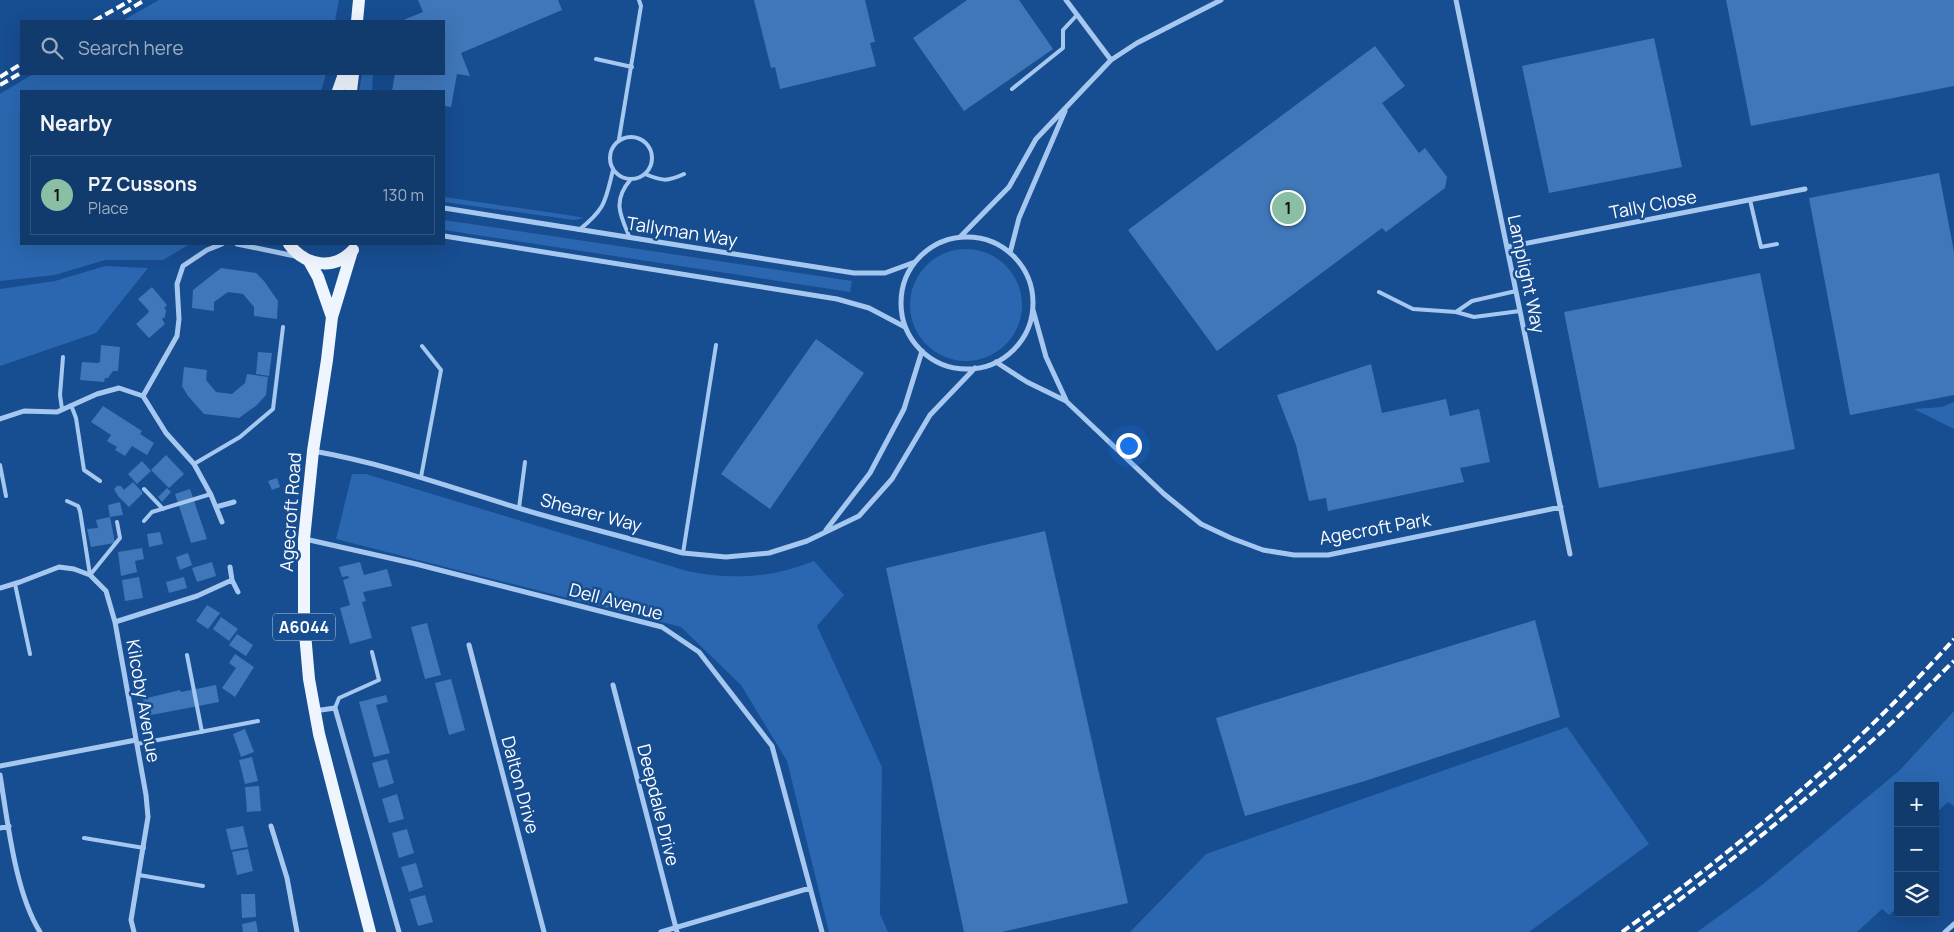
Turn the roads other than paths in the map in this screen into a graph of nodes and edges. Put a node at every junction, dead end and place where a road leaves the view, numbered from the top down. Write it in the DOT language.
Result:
graph roads {
  1 [pos="359,0"];
  2 [pos="639,0"];
  3 [pos="1066,0"];
  4 [pos="1221,0"];
  5 [pos="1456,0"];
  6 [pos="1077,15"];
  7 [pos="357,20"];
  8 [pos="596,59"];
  9 [pos="1111,60"];
  10 [pos="632,67"];
  11 [pos="344,75"];
  12 [pos="353,75"];
  13 [pos="1012,89"];
  14 [pos="338,90"];
  15 [pos="351,90"];
  16 [pos="1067,106"];
  17 [pos="619,139"];
  18 [pos="613,170"];
  19 [pos="644,174"];
  20 [pos="684,174"];
  21 [pos="631,179"];
  22 [pos="1805,189"];
  23 [pos="1750,200"];
  24 [pos="445,208"];
  25 [pos="579,230"];
  26 [pos="445,236"];
  27 [pos="960,237"];
  28 [pos="630,238"];
  29 [pos="1777,244"];
  30 [pos="220,245"];
  31 [pos="242,245"];
  32 [pos="290,245"];
  33 [pos="354,247"];
  34 [pos="1507,247"];
  35 [pos="1010,253"];
  36 [pos="305,259"];
  37 [pos="915,262"];
  38 [pos="1516,291"];
  39 [pos="1379,292"];
  40 [pos="1032,309"];
  41 [pos="1520,311"];
  42 [pos="1456,312"];
  43 [pos="332,317"];
  44 [pos="905,327"];
  45 [pos="284,328"];
  46 [pos="716,345"];
  47 [pos="422,346"];
  48 [pos="922,351"];
  49 [pos="63,358"];
  50 [pos="996,362"];
  51 [pos="975,368"];
  52 [pos="143,396"];
  53 [pos="1066,401"];
  54 [pos="71,405"];
  55 [pos="62,409"];
  56 [pos="0,419"];
  57 [pos="313,451"];
  58 [pos="524,462"];
  59 [pos="194,464"];
  60 [pos="0,465"];
  61 [pos="421,477"];
  62 [pos="100,481"];
  63 [pos="144,489"];
  64 [pos="211,494"];
  65 [pos="6,496"];
  66 [pos="67,501"];
  67 [pos="234,502"];
  68 [pos="1561,506"];
  69 [pos="216,508"];
  70 [pos="519,508"];
  71 [pos="162,509"];
  72 [pos="144,521"];
  73 [pos="117,522"];
  74 [pos="222,522"];
  75 [pos="824,532"];
  76 [pos="304,539"];
  77 [pos="683,552"];
  78 [pos="1570,554"];
  79 [pos="230,567"];
  80 [pos="90,575"];
  81 [pos="232,580"];
  82 [pos="15,584"];
  83 [pos="0,588"];
  84 [pos="238,592"];
  85 [pos="115,622"];
  86 [pos="469,645"];
  87 [pos="372,652"];
  88 [pos="30,654"];
  89 [pos="187,655"];
  90 [pos="613,685"];
  91 [pos="335,708"];
  92 [pos="314,711"];
  93 [pos="258,721"];
  94 [pos="202,732"];
  95 [pos="137,742"];
  96 [pos="0,766"];
  97 [pos="0,776"];
  98 [pos="9,826"];
  99 [pos="271,826"];
  100 [pos="0,828"];
  101 [pos="84,838"];
  102 [pos="144,848"];
  103 [pos="139,875"];
  104 [pos="203,886"];
  105 [pos="810,888"];
  106 [pos="1954,924"];
  107 [pos="676,930"];
  108 [pos="40,932"];
  109 [pos="134,932"];
  110 [pos="297,932"];
  111 [pos="368,932"];
  112 [pos="399,932"];
  113 [pos="544,932"];
  114 [pos="661,932"];
  115 [pos="822,932"];
  116 [pos="1945,932"];
  1 -- 7 [label="main road"];
  2 -- 10 [label="lane"];
  3 -- 6 [label="street"];
  4 -- 9 [label="street"];
  5 -- 34 [label="street, Lamplight Way"];
  6 -- 9 [label="street"];
  6 -- 13 [label="lane"];
  8 -- 10 [label="lane"];
  9 -- 16 [label="street"];
  10 -- 17 [label="lane"];
  11 -- 14 [label="main road"];
  12 -- 15 [label="main road"];
  16 -- 27 [label="street"];
  16 -- 35 [label="street"];
  17 -- 18 [label="lane"];
  17 -- 19 [label="lane"];
  18 -- 21 [label="lane"];
  18 -- 25 [label="lane"];
  19 -- 20 [label="lane"];
  19 -- 21 [label="lane"];
  21 -- 28 [label="lane"];
  22 -- 23 [label="street, Tally Close"];
  23 -- 29 [label="lane"];
  23 -- 34 [label="street, Tally Close"];
  24 -- 25 [label="street, Tallyman Way"];
  25 -- 28 [label="street, Tallyman Way"];
  26 -- 44 [label="street"];
  27 -- 35 [label="street"];
  27 -- 37 [label="street"];
  28 -- 37 [label="street, Tallyman Way"];
  30 -- 52 [label="street"];
  31 -- 36 [label="street"];
  32 -- 36 [label="main road, Agecroft Road"];
  33 -- 36 [label="main road"];
  33 -- 43 [label="main road, Agecroft Road / A6044"];
  34 -- 38 [label="street, Lamplight Way"];
  35 -- 40 [label="street"];
  36 -- 43 [label="main road, Agecroft Road / A6044"];
  37 -- 44 [label="street"];
  38 -- 41 [label="street, Lamplight Way"];
  38 -- 42 [label="lane"];
  39 -- 42 [label="lane"];
  40 -- 50 [label="street"];
  40 -- 53 [label="street"];
  41 -- 42 [label="lane"];
  41 -- 68 [label="street, Lamplight Way"];
  43 -- 57 [label="main road, Agecroft Road / A6044"];
  44 -- 48 [label="street"];
  45 -- 59 [label="lane"];
  46 -- 77 [label="lane"];
  47 -- 61 [label="lane"];
  48 -- 51 [label="street"];
  48 -- 75 [label="street"];
  49 -- 55 [label="lane"];
  50 -- 51 [label="street"];
  50 -- 53 [label="street"];
  51 -- 75 [label="street, Shearer Way"];
  52 -- 54 [label="street"];
  52 -- 59 [label="street"];
  53 -- 68 [label="street, Agecroft Park"];
  54 -- 55 [label="street"];
  54 -- 62 [label="lane"];
  55 -- 56 [label="street"];
  57 -- 61 [label="street, Shearer Way"];
  57 -- 76 [label="main road, Agecroft Road / A6044"];
  58 -- 70 [label="lane"];
  59 -- 64 [label="street"];
  60 -- 65 [label="lane"];
  61 -- 70 [label="street, Shearer Way"];
  63 -- 71 [label="lane"];
  64 -- 69 [label="street"];
  64 -- 71 [label="lane"];
  66 -- 80 [label="lane"];
  67 -- 69 [label="street"];
  68 -- 78 [label="street, Lamplight Way"];
  69 -- 74 [label="street"];
  70 -- 77 [label="street, Shearer Way"];
  71 -- 72 [label="lane"];
  73 -- 80 [label="lane"];
  75 -- 77 [label="street, Shearer Way"];
  76 -- 92 [label="main road, Agecroft Road / A6044"];
  76 -- 105 [label="street, Dell Avenue"];
  79 -- 81 [label="street"];
  80 -- 82 [label="street"];
  80 -- 85 [label="street, Kilcoby Avenue"];
  81 -- 84 [label="street"];
  81 -- 85 [label="street"];
  82 -- 83 [label="street"];
  82 -- 88 [label="lane"];
  85 -- 95 [label="street, Kilcoby Avenue"];
  86 -- 113 [label="street, Dalton Drive"];
  87 -- 91 [label="lane"];
  89 -- 94 [label="lane"];
  90 -- 107 [label="street, Deepdale Drive"];
  91 -- 92 [label="street"];
  91 -- 112 [label="street"];
  92 -- 111 [label="main road, Agecroft Road / A6044"];
  93 -- 94 [label="lane"];
  94 -- 95 [label="lane"];
  95 -- 96 [label="street"];
  95 -- 102 [label="street, Kilcoby Avenue"];
  97 -- 98 [label="street"];
  98 -- 100 [label="street"];
  98 -- 108 [label="street"];
  99 -- 110 [label="street"];
  101 -- 102 [label="lane"];
  102 -- 103 [label="street, Kilcoby Avenue"];
  103 -- 104 [label="lane"];
  103 -- 109 [label="street, Kilcoby Avenue"];
  105 -- 107 [label="street"];
  105 -- 115 [label="street, Dell Avenue"];
  106 -- 116 [label="street"];
  107 -- 114 [label="street"];
}
